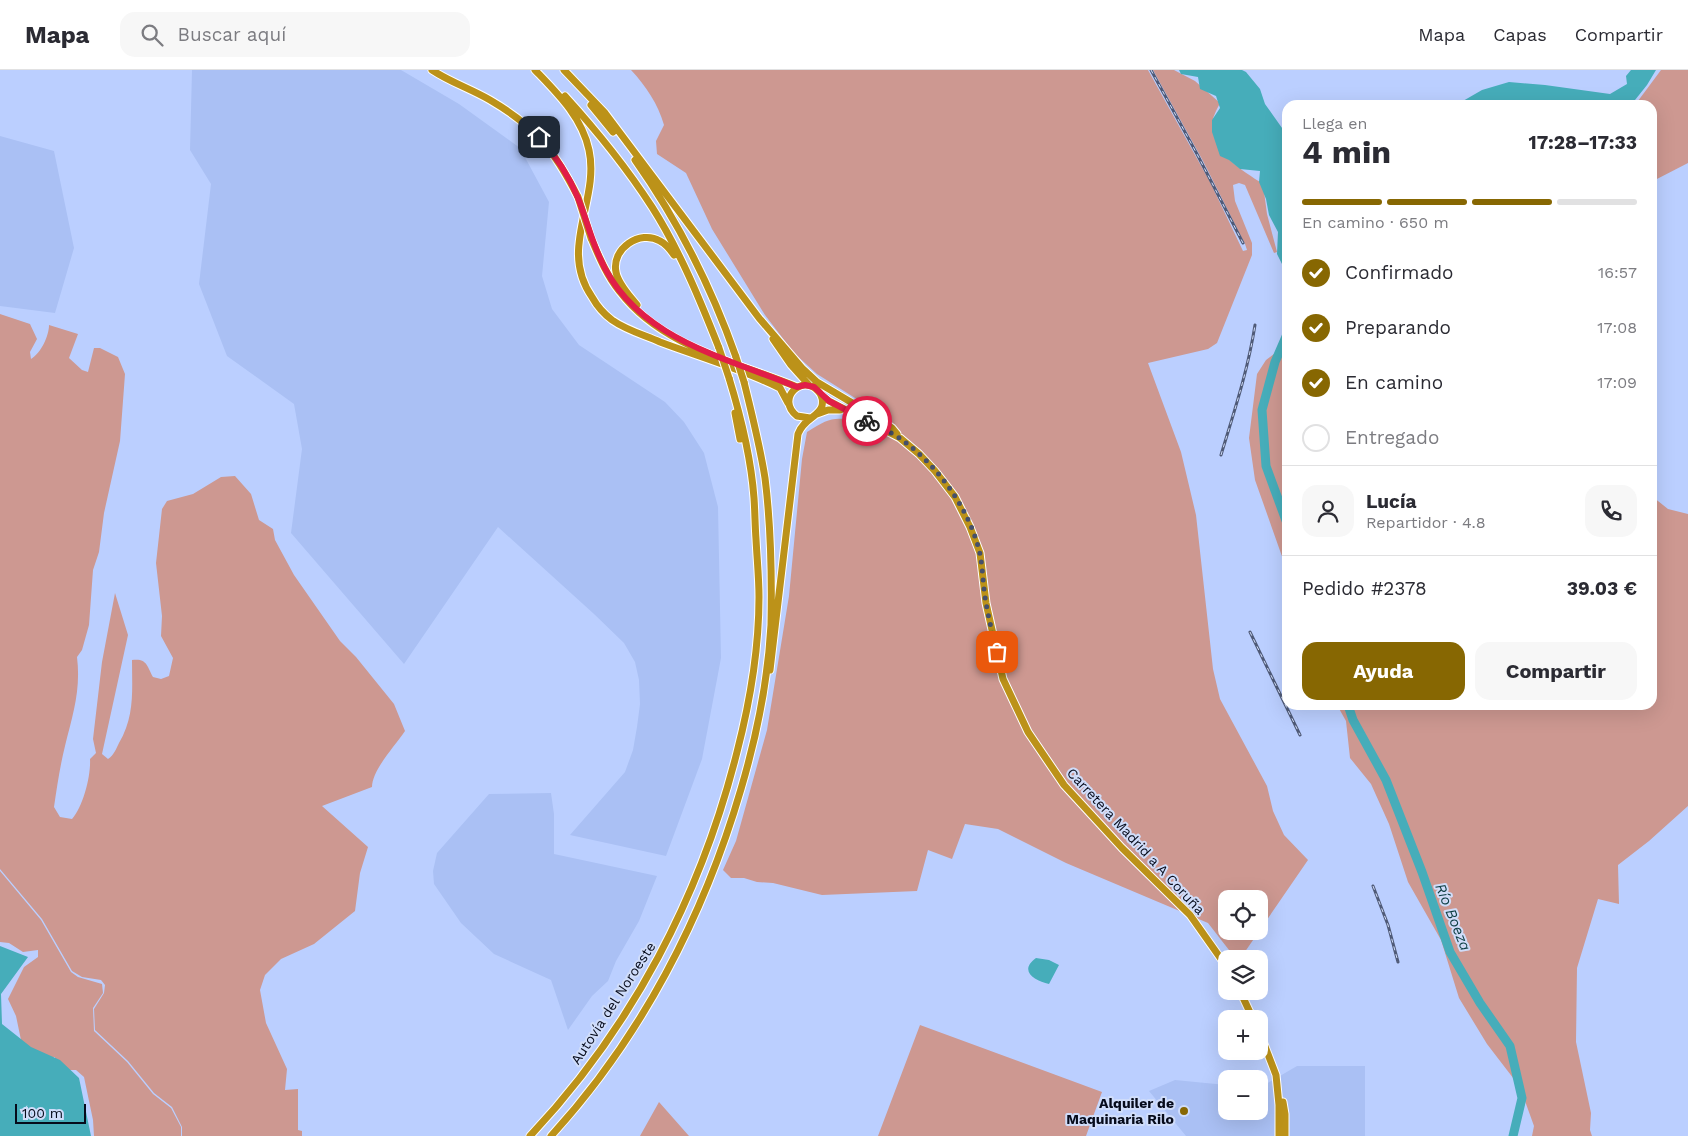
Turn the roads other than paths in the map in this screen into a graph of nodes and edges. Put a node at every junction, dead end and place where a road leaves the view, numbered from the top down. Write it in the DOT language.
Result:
graph roads {
  1 [pos="432,70"];
  2 [pos="534,70"];
  3 [pos="540,70"];
  4 [pos="559,70"];
  5 [pos="564,70"];
  6 [pos="759,318"];
  7 [pos="662,330"];
  8 [pos="717,348"];
  9 [pos="765,376"];
  10 [pos="810,385"];
  11 [pos="797,387"];
  12 [pos="821,395"];
  13 [pos="789,397"];
  14 [pos="789,406"];
  15 [pos="846,411"];
  16 [pos="814,416"];
  17 [pos="900,438"];
  18 [pos="737,805"];
  19 [pos="1218,955"];
  20 [pos="1268,1054"];
  21 [pos="1280,1135"];
  22 [pos="530,1136"];
  23 [pos="551,1136"];
  1 -- 7 [label="highway, bridge"];
  2 -- 14 [label="highway"];
  3 -- 8 [label="highway, Autovía del Noroeste"];
  4 -- 18 [label="highway, Autovía del Noroeste, bridge"];
  5 -- 6 [label="highway"];
  6 -- 10 [label="highway"];
  6 -- 17 [label="highway"];
  7 -- 8 [label="highway"];
  7 -- 9 [label="highway"];
  8 -- 22 [label="highway, Autovía del Noroeste, bridge"];
  9 -- 11 [label="highway"];
  9 -- 13 [label="highway"];
  10 -- 11 [label="highway"];
  10 -- 12 [label="highway"];
  11 -- 13 [label="highway"];
  12 -- 15 [label="highway, Carretera Madrid a A Coruña"];
  12 -- 16 [label="highway"];
  13 -- 14 [label="highway"];
  14 -- 16 [label="highway"];
  15 -- 16 [label="highway"];
  15 -- 17 [label="highway, Carretera Madrid a A Coruña"];
  16 -- 18 [label="highway"];
  17 -- 19 [label="highway, Carretera Madrid a A Coruña"];
  18 -- 23 [label="highway, Autovía del Noroeste"];
  20 -- 21 [label="highway"];
}
